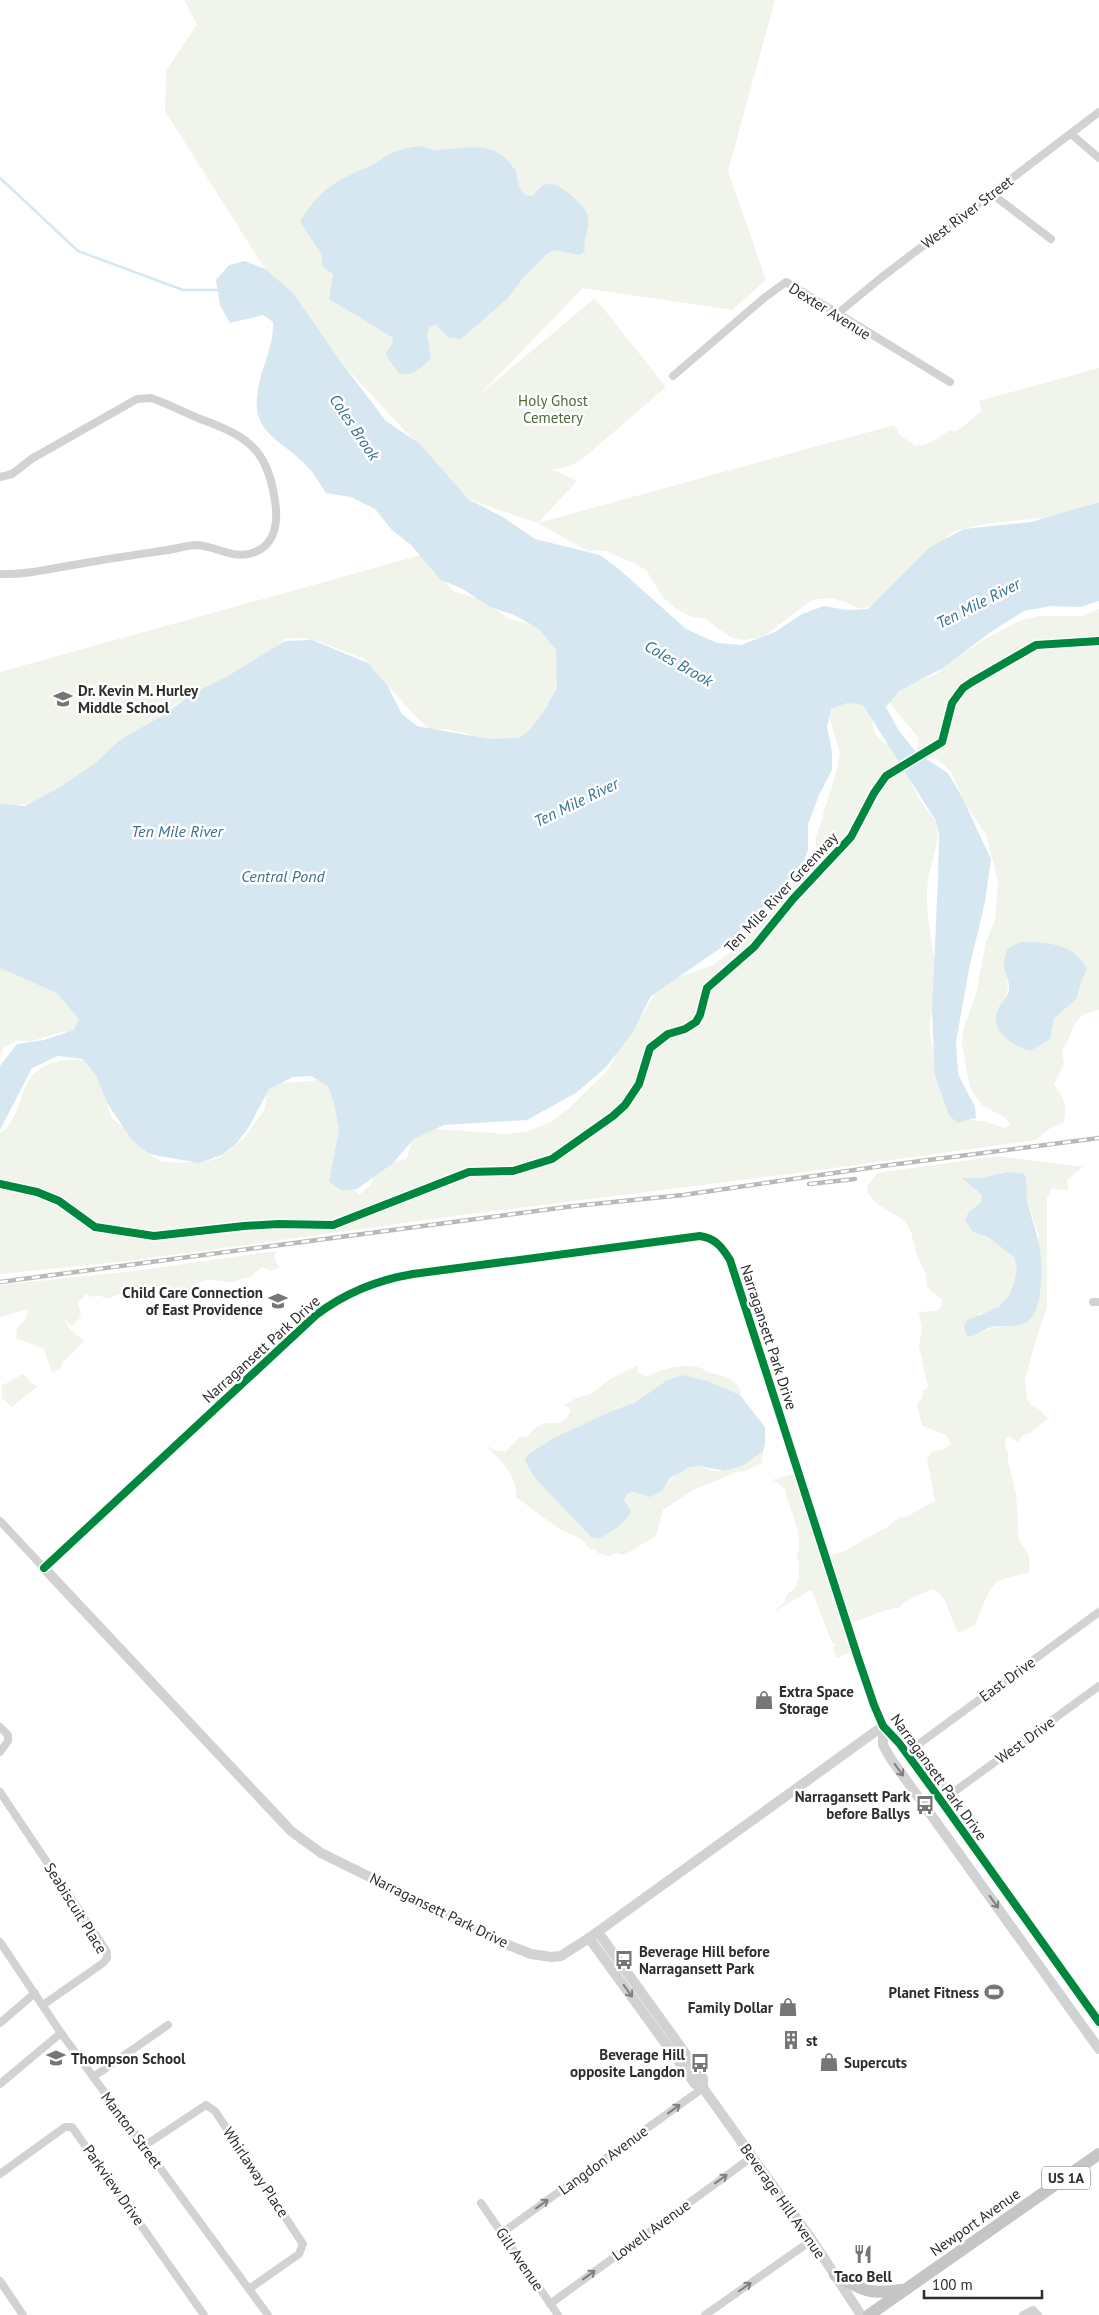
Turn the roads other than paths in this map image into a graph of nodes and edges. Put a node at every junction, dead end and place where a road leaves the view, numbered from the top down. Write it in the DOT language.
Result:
graph roads {
  1 [pos="1099,112"];
  2 [pos="1071,134"];
  3 [pos="1099,158"];
  4 [pos="992,194"];
  5 [pos="1051,239"];
  6 [pos="837,314"];
  7 [pos="673,376"];
  8 [pos="950,382"];
  9 [pos="0,477"];
  10 [pos="0,574"];
  11 [pos="0,1521"];
  12 [pos="44,1568"];
  13 [pos="1099,1612"];
  14 [pos="1099,1686"];
  15 [pos="883,1726"];
  16 [pos="0,1727"];
  17 [pos="0,1752"];
  18 [pos="0,1792"];
  19 [pos="951,1794"];
  20 [pos="594,1935"];
  21 [pos="0,1942"];
  22 [pos="35,1993"];
  23 [pos="43,2005"];
  24 [pos="1099,2022"];
  25 [pos="0,2023"];
  26 [pos="168,2025"];
  27 [pos="61,2033"];
  28 [pos="1099,2049"];
  29 [pos="92,2076"];
  30 [pos="0,2084"];
  31 [pos="704,2088"];
  32 [pos="144,2146"];
  33 [pos="1099,2154"];
  34 [pos="752,2157"];
  35 [pos="0,2174"];
  36 [pos="481,2203"];
  37 [pos="502,2233"];
  38 [pos="812,2240"];
  39 [pos="835,2274"];
  40 [pos="0,2281"];
  41 [pos="249,2289"];
  42 [pos="906,2289"];
  43 [pos="550,2304"];
  44 [pos="1036,2312"];
  45 [pos="23,2315"];
  46 [pos="204,2315"];
  47 [pos="268,2315"];
  48 [pos="558,2315"];
  49 [pos="705,2315"];
  50 [pos="860,2315"];
  51 [pos="869,2315"];
  52 [pos="1024,2315"];
  1 -- 2 [label="street, West River Street"];
  2 -- 3 [label="street"];
  2 -- 4 [label="street, West River Street"];
  4 -- 5 [label="street"];
  4 -- 6 [label="street, West River Street"];
  6 -- 7 [label="street, Dexter Avenue"];
  6 -- 8 [label="street, Dexter Avenue"];
  9 -- 10 [label="street"];
  11 -- 12 [label="street, Narragansett Park Drive"];
  12 -- 15 [label="street, Narragansett Park Drive"];
  12 -- 20 [label="street, Narragansett Park Drive"];
  13 -- 19 [label="street, East Drive"];
  14 -- 19 [label="street, West Drive"];
  15 -- 20 [label="street, Narragansett Park Drive"];
  15 -- 24 [label="street, Narragansett Park Drive"];
  15 -- 28 [label="street, Narragansett Park Drive, one-way"];
  16 -- 17 [label="street"];
  18 -- 23 [label="street, Seabiscuit Place"];
  20 -- 31 [label="street, Beverage Hill Avenue"];
  21 -- 22 [label="street, Manton Street"];
  22 -- 23 [label="street, Manton Street"];
  22 -- 25 [label="street"];
  23 -- 27 [label="street, Manton Street"];
  26 -- 29 [label="street"];
  27 -- 29 [label="street, Manton Street"];
  27 -- 30 [label="street"];
  29 -- 32 [label="street, Manton Street"];
  31 -- 34 [label="street, Beverage Hill Avenue"];
  37 -- 31 [label="street, Langdon Avenue, one-way"];
  32 -- 41 [label="street, Manton Street"];
  32 -- 41 [label="street, Whirlaway Place"];
  33 -- 42 [label="main road, Newport Avenue / US 1A"];
  34 -- 38 [label="street, Beverage Hill Avenue"];
  43 -- 34 [label="street, Lowell Avenue, one-way"];
  35 -- 46 [label="street, Parkview Drive"];
  36 -- 37 [label="street, Gill Avenue"];
  37 -- 43 [label="street, Gill Avenue"];
  38 -- 39 [label="street, Beverage Hill Avenue"];
  49 -- 38 [label="street, one-way"];
  39 -- 42 [label="main road"];
  39 -- 50 [label="street, Beverage Hill Avenue"];
  40 -- 45 [label="street"];
  41 -- 47 [label="street, Manton Street"];
  42 -- 51 [label="main road, Newport Avenue / US 1A"];
  43 -- 48 [label="street, Gill Avenue"];
  44 -- 52 [label="street"];
}
